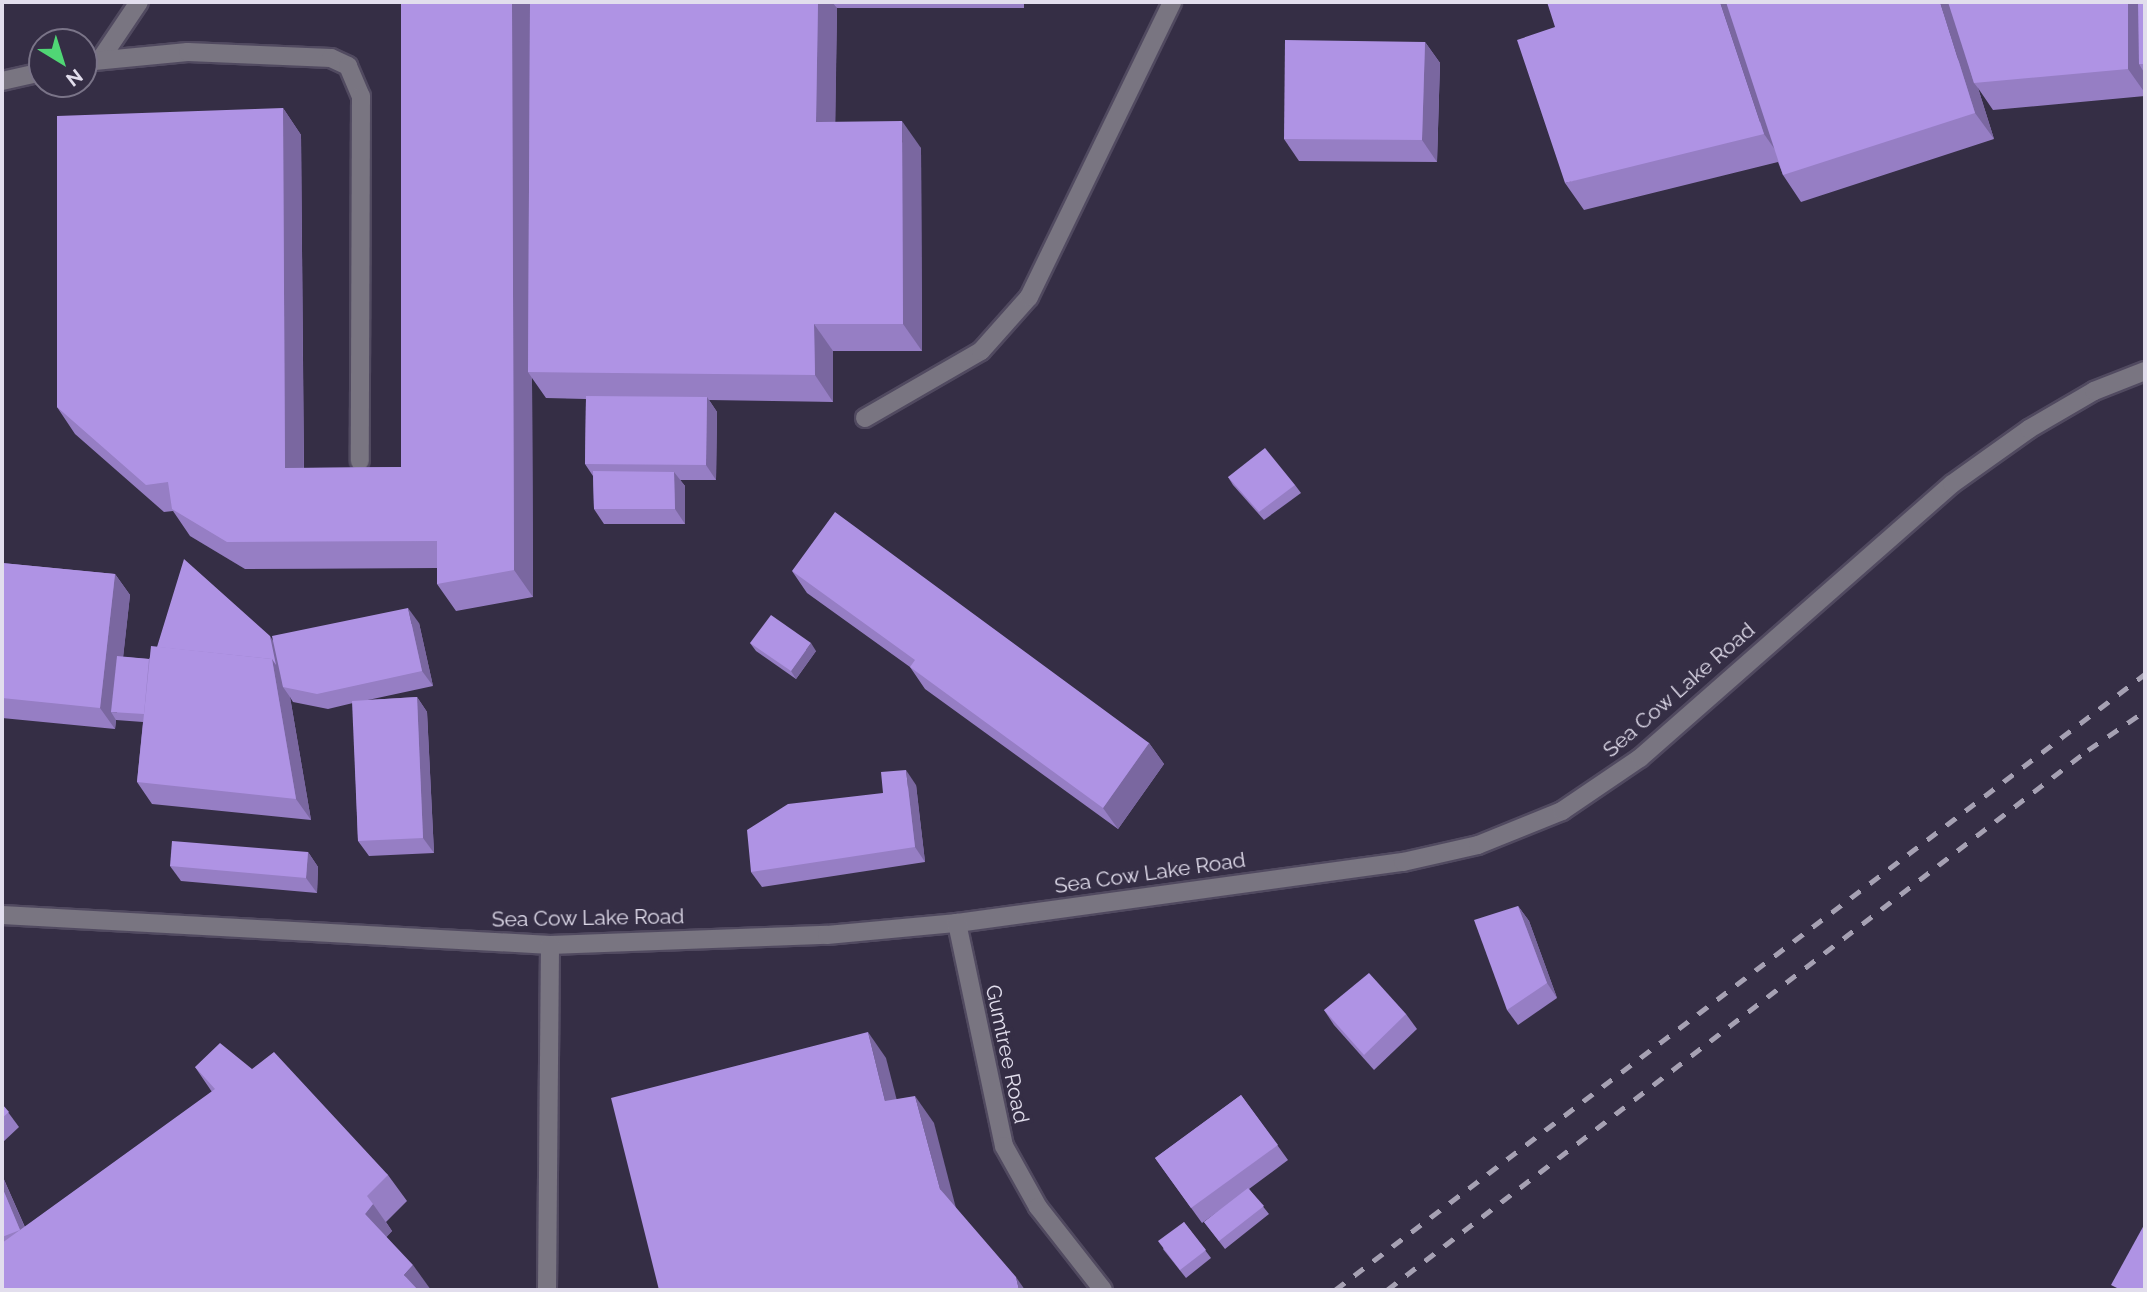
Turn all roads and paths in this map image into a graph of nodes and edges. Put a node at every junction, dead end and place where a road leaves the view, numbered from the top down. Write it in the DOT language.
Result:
graph roads {
  1 [pos="139,2"];
  2 [pos="1172,2"];
  3 [pos="102,57"];
  4 [pos="98,58"];
  5 [pos="28,75"];
  6 [pos="2,81"];
  7 [pos="2145,371"];
  8 [pos="865,418"];
  9 [pos="360,461"];
  10 [pos="2,915"];
  11 [pos="957,923"];
  12 [pos="550,945"];
  13 [pos="547,1290"];
  14 [pos="1103,1290"];
  1 -- 3 [label="street"];
  2 -- 8 [label="street"];
  3 -- 4 [label="street"];
  3 -- 9 [label="street"];
  5 -- 6 [label="street"];
  7 -- 11 [label="street, Sea Cow Lake Road"];
  10 -- 12 [label="street, Sea Cow Lake Road"];
  11 -- 12 [label="street, Sea Cow Lake Road"];
  11 -- 14 [label="street, Gumtree Road"];
  12 -- 13 [label="street"];
}
